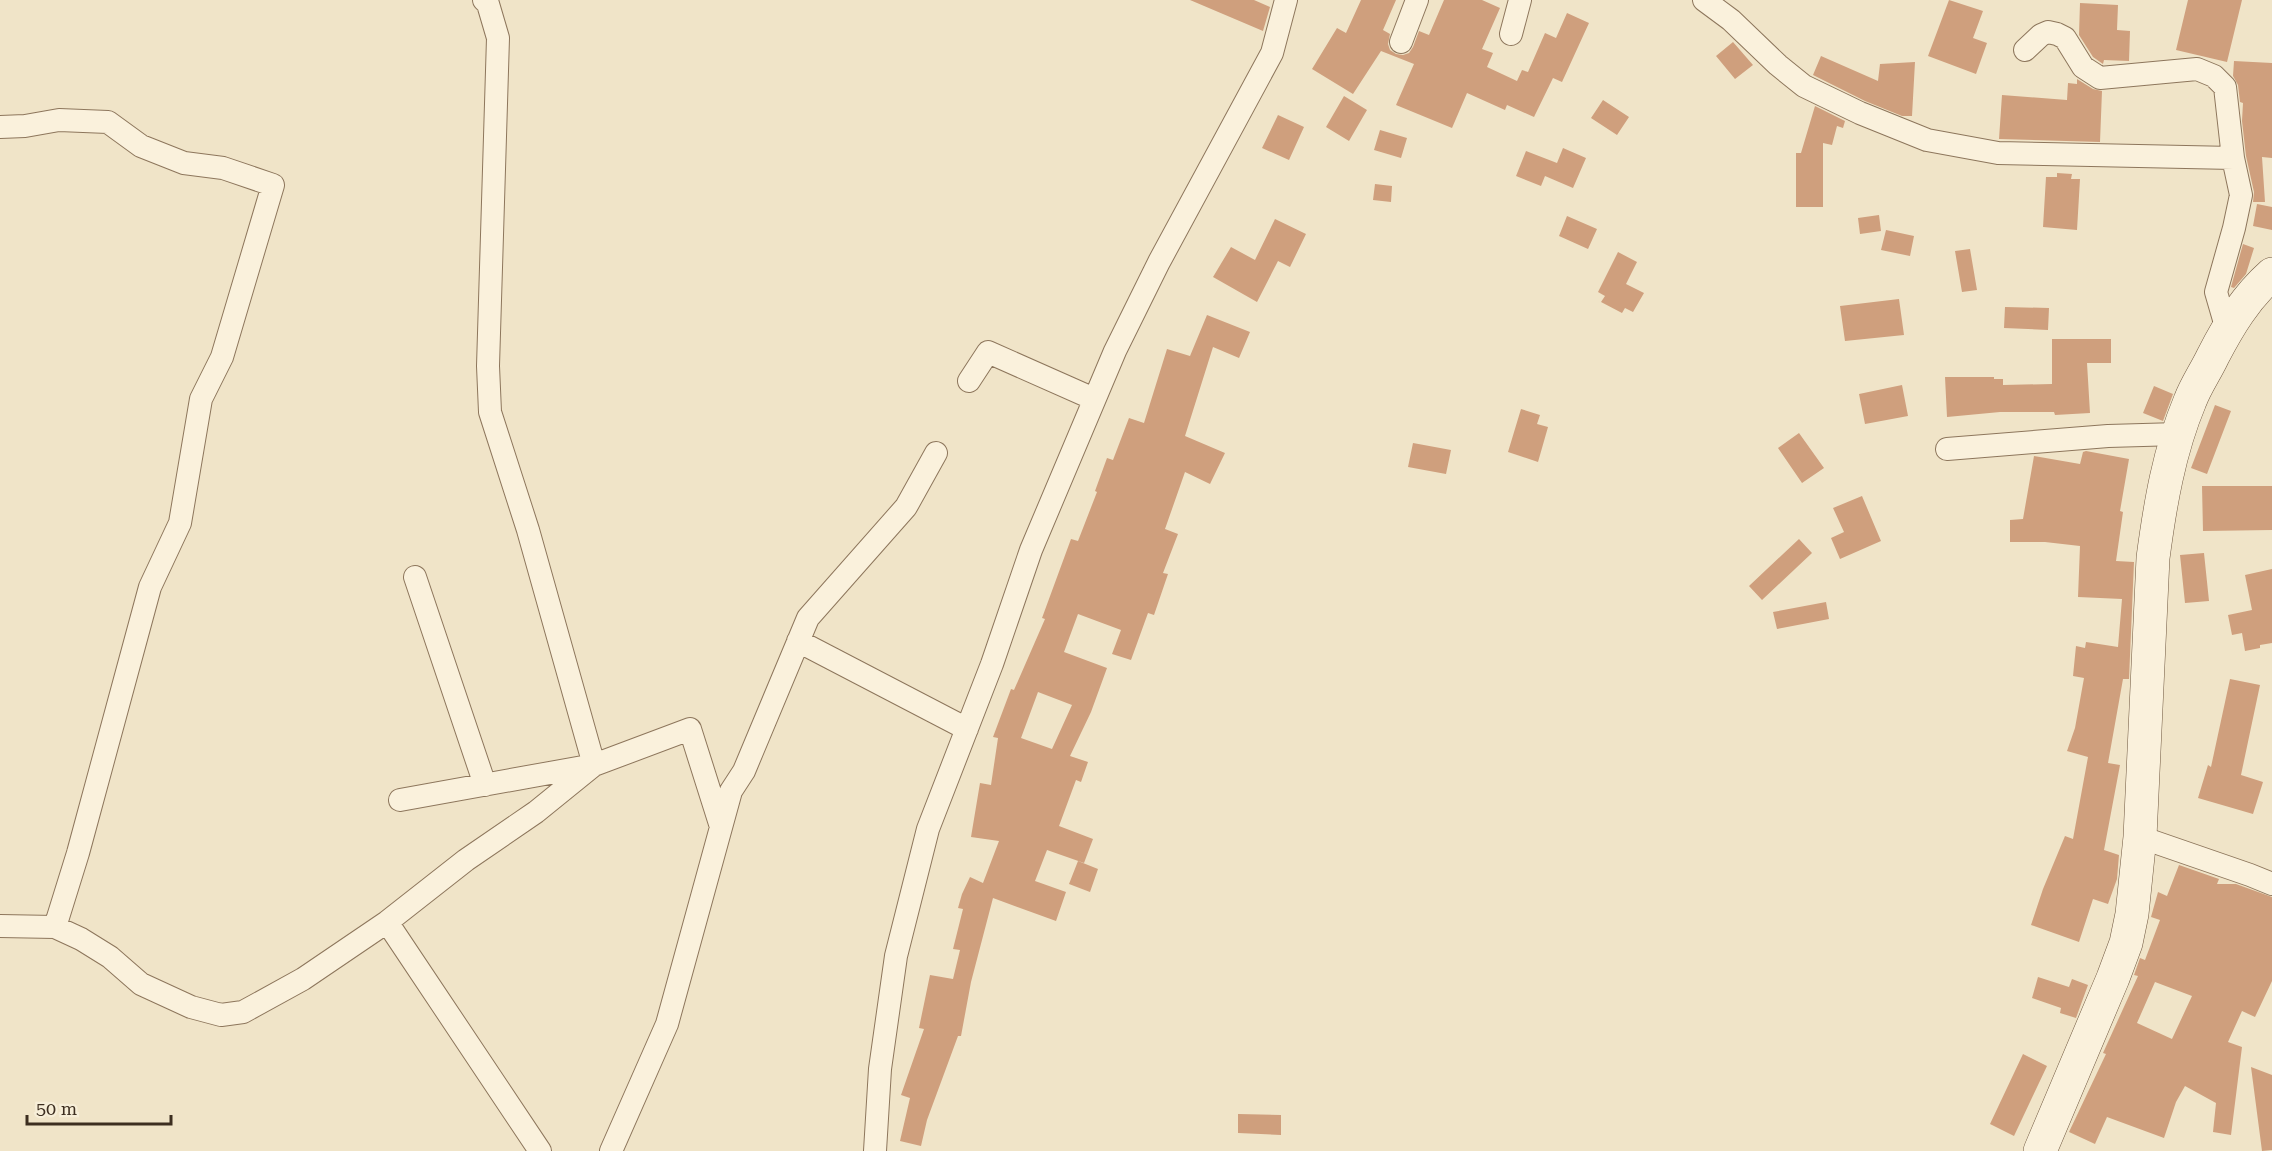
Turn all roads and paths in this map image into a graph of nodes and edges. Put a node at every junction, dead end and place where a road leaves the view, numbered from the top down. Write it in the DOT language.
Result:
graph roads {
  1 [pos="484,0"];
  2 [pos="1286,0"];
  3 [pos="1417,0"];
  4 [pos="1520,0"];
  5 [pos="1704,0"];
  6 [pos="1511,34"];
  7 [pos="1401,42"];
  8 [pos="2025,50"];
  9 [pos="0,127"];
  10 [pos="2233,158"];
  11 [pos="2272,274"];
  12 [pos="2227,330"];
  13 [pos="969,381"];
  14 [pos="1094,399"];
  15 [pos="2178,434"];
  16 [pos="1947,449"];
  17 [pos="936,453"];
  18 [pos="415,577"];
  19 [pos="798,641"];
  20 [pos="967,729"];
  21 [pos="594,765"];
  22 [pos="485,785"];
  23 [pos="400,800"];
  24 [pos="721,827"];
  25 [pos="2140,837"];
  26 [pos="2272,884"];
  27 [pos="387,922"];
  28 [pos="0,926"];
  29 [pos="55,927"];
  30 [pos="540,1151"];
  31 [pos="611,1151"];
  32 [pos="875,1151"];
  33 [pos="2040,1151"];
  1 -- 21 [label="street"];
  2 -- 14 [label="street"];
  3 -- 7 [label="street"];
  4 -- 6 [label="street"];
  5 -- 10 [label="street"];
  8 -- 10 [label="street"];
  9 -- 29 [label="street"];
  10 -- 12 [label="street"];
  11 -- 12 [label="street"];
  12 -- 15 [label="street"];
  13 -- 14 [label="street"];
  14 -- 20 [label="street"];
  15 -- 16 [label="street"];
  15 -- 25 [label="street"];
  17 -- 19 [label="street"];
  18 -- 22 [label="street"];
  19 -- 20 [label="street"];
  19 -- 24 [label="street"];
  20 -- 32 [label="street"];
  21 -- 22 [label="street"];
  21 -- 24 [label="street"];
  21 -- 27 [label="street"];
  22 -- 23 [label="street"];
  24 -- 31 [label="street"];
  25 -- 26 [label="street"];
  25 -- 33 [label="street"];
  27 -- 29 [label="street"];
  27 -- 30 [label="street"];
  28 -- 29 [label="street"];
}
